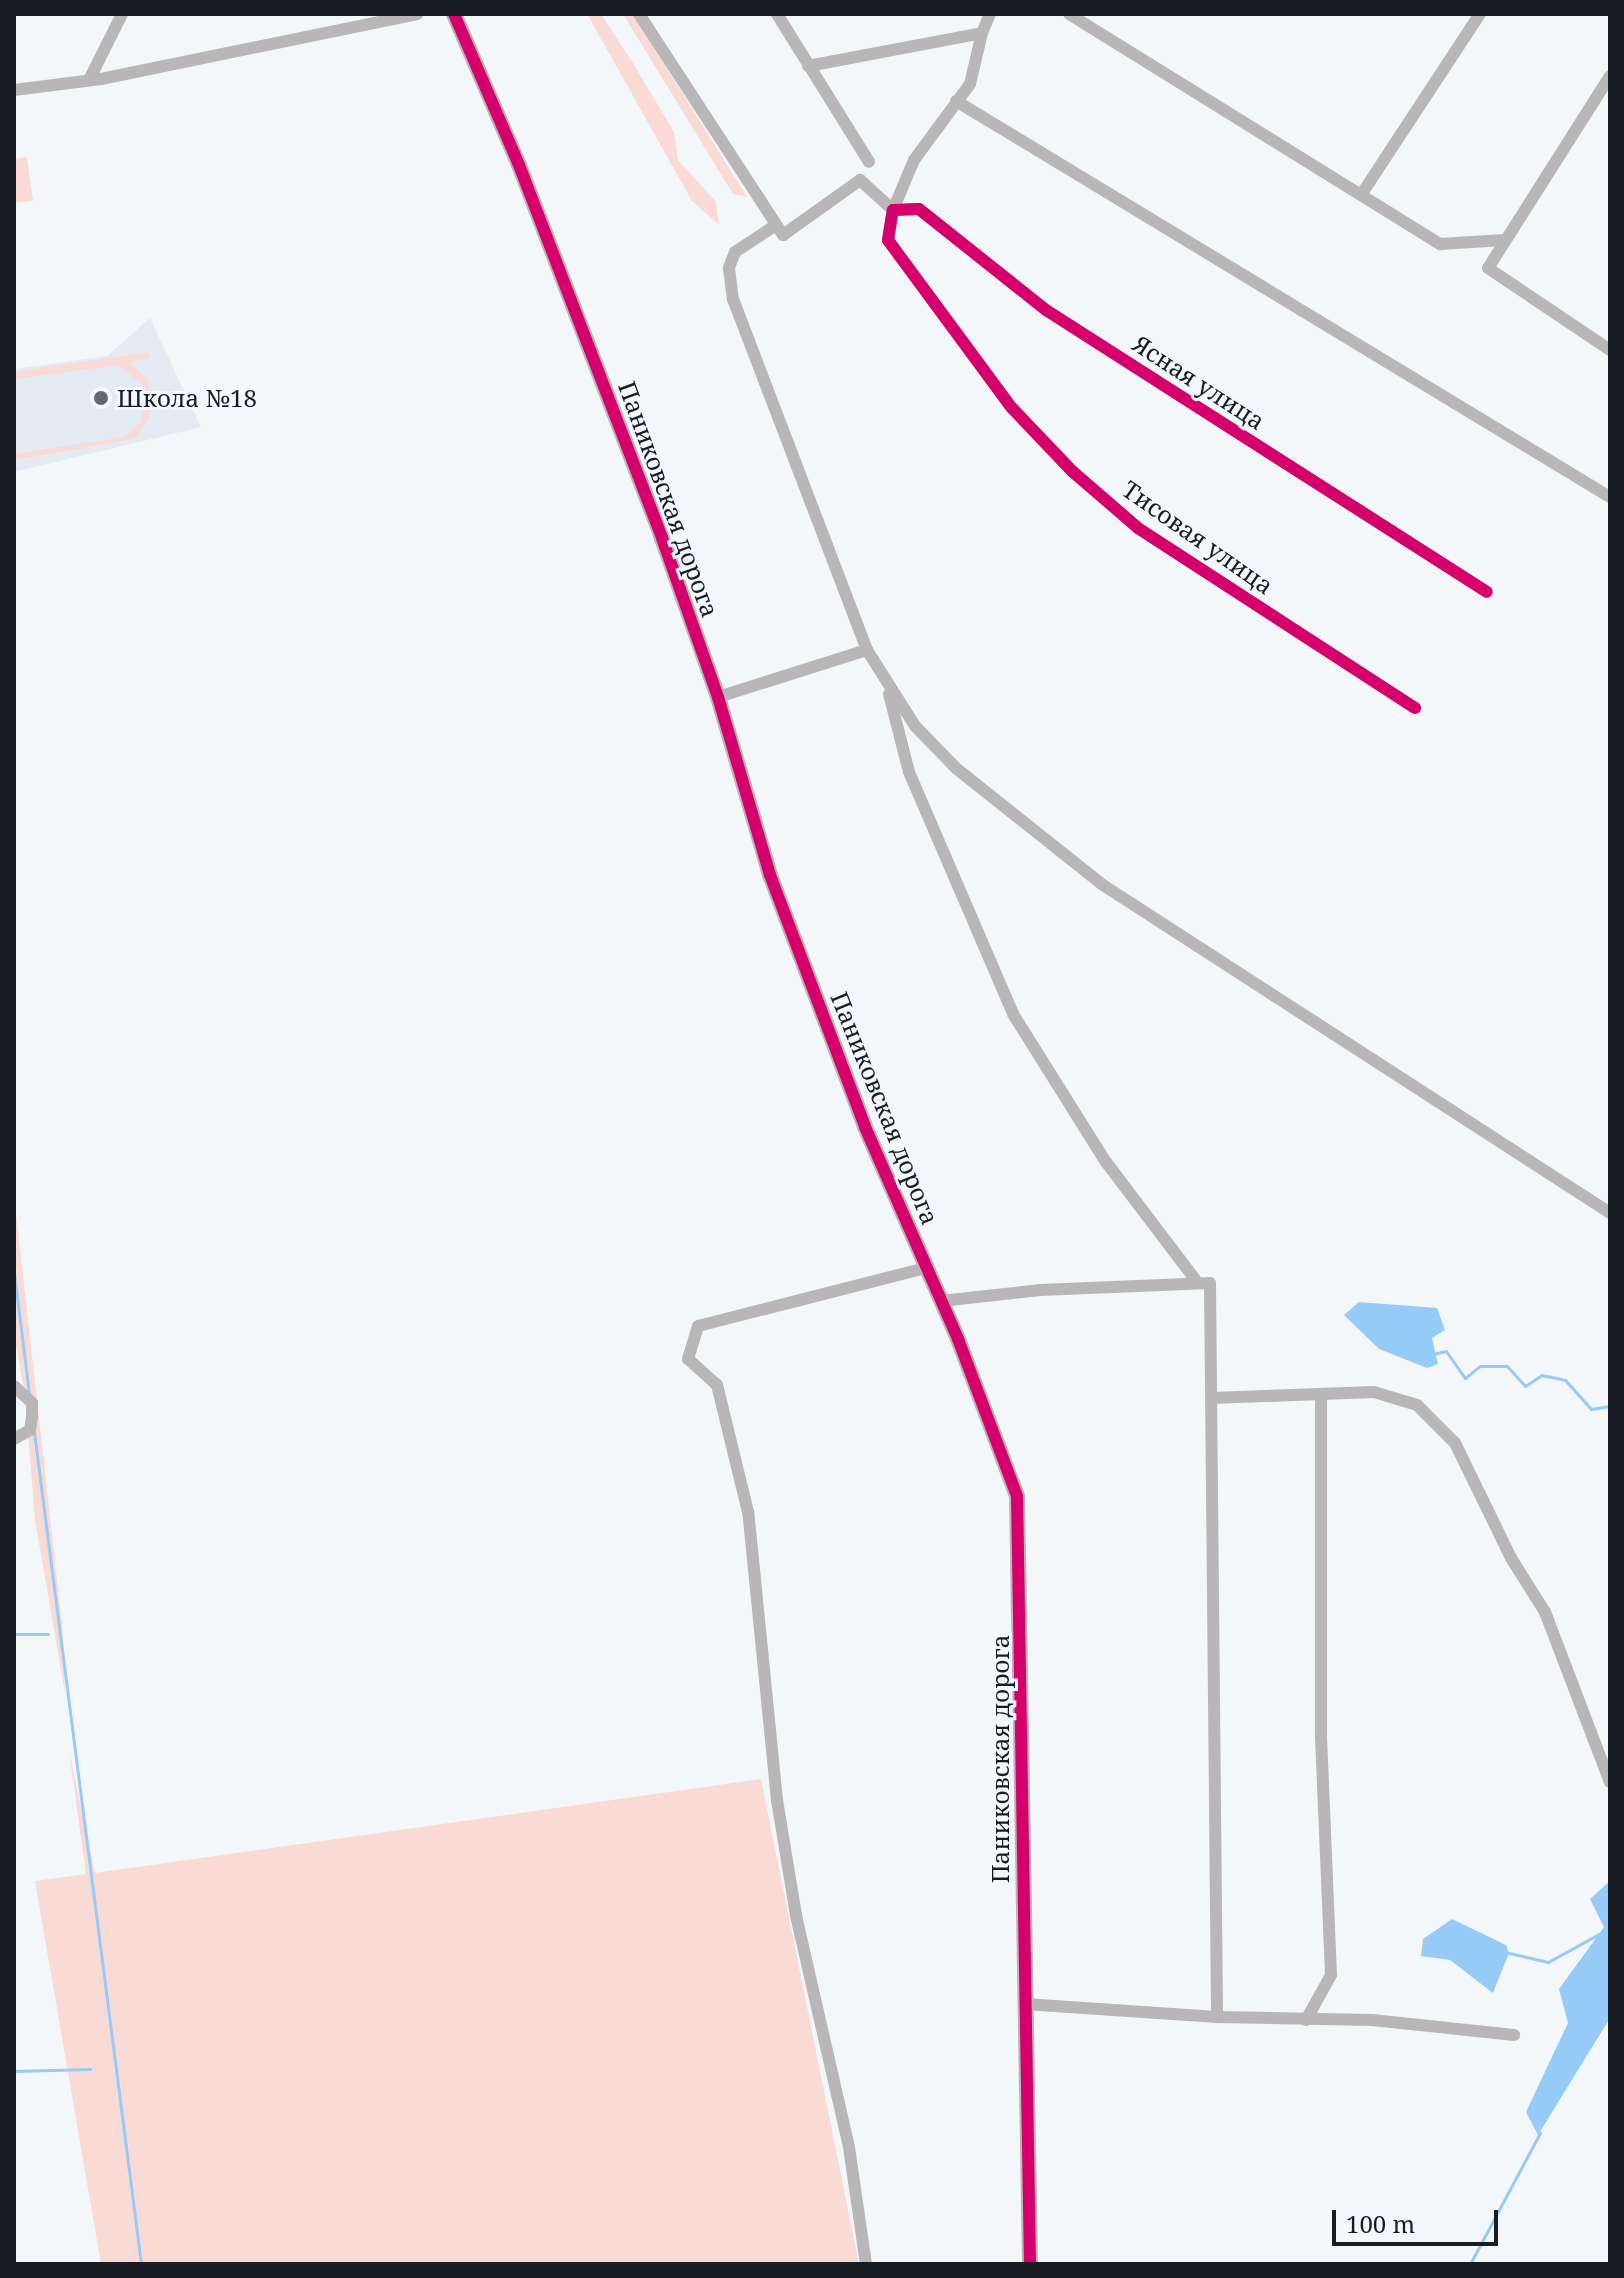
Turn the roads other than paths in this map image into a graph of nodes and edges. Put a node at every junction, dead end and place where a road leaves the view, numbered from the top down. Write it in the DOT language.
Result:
graph roads {
  1 [pos="122,14"];
  2 [pos="417,14"];
  3 [pos="454,14"];
  4 [pos="639,14"];
  5 [pos="777,14"];
  6 [pos="990,14"];
  7 [pos="1069,14"];
  8 [pos="1480,14"];
  9 [pos="982,33"];
  10 [pos="808,66"];
  11 [pos="1610,76"];
  12 [pos="89,80"];
  13 [pos="14,90"];
  14 [pos="956,101"];
  15 [pos="869,162"];
  16 [pos="1361,195"];
  17 [pos="893,210"];
  18 [pos="776,225"];
  19 [pos="1504,240"];
  20 [pos="1610,350"];
  21 [pos="1610,497"];
  22 [pos="1487,592"];
  23 [pos="867,650"];
  24 [pos="887,687"];
  25 [pos="718,697"];
  26 [pos="1415,708"];
  27 [pos="1610,1213"];
  28 [pos="926,1268"];
  29 [pos="1198,1283"];
  30 [pos="941,1301"];
  31 [pos="14,1386"];
  32 [pos="1321,1394"];
  33 [pos="1212,1398"];
  34 [pos="14,1439"];
  35 [pos="1610,1782"];
  36 [pos="1025,2004"];
  37 [pos="1217,2017"];
  38 [pos="1306,2020"];
  39 [pos="1514,2035"];
  40 [pos="866,2264"];
  41 [pos="1030,2264"];
  1 -- 12 [label="street"];
  2 -- 12 [label="street"];
  3 -- 25 [label="street, Паниковская дорога"];
  4 -- 18 [label="street"];
  5 -- 10 [label="street"];
  6 -- 9 [label="street"];
  7 -- 16 [label="street"];
  8 -- 16 [label="street"];
  9 -- 10 [label="street"];
  9 -- 14 [label="street"];
  10 -- 15 [label="street"];
  11 -- 19 [label="street"];
  12 -- 13 [label="street"];
  14 -- 17 [label="street"];
  14 -- 21 [label="street"];
  16 -- 19 [label="street"];
  17 -- 18 [label="street"];
  17 -- 22 [label="street, Ясная улица"];
  17 -- 26 [label="street, Тисовая улица"];
  18 -- 23 [label="street"];
  19 -- 20 [label="street"];
  23 -- 24 [label="street"];
  23 -- 25 [label="street"];
  24 -- 27 [label="street"];
  24 -- 29 [label="street"];
  25 -- 28 [label="street, Паниковская дорога"];
  28 -- 30 [label="street, Паниковская дорога"];
  28 -- 40 [label="street"];
  29 -- 30 [label="street"];
  29 -- 33 [label="street"];
  30 -- 36 [label="street, Паниковская дорога"];
  31 -- 34 [label="street"];
  32 -- 33 [label="street"];
  32 -- 35 [label="street"];
  32 -- 38 [label="street"];
  33 -- 37 [label="street"];
  36 -- 37 [label="street"];
  36 -- 41 [label="street, Паниковская дорога"];
  37 -- 38 [label="street"];
  38 -- 39 [label="street"];
}
